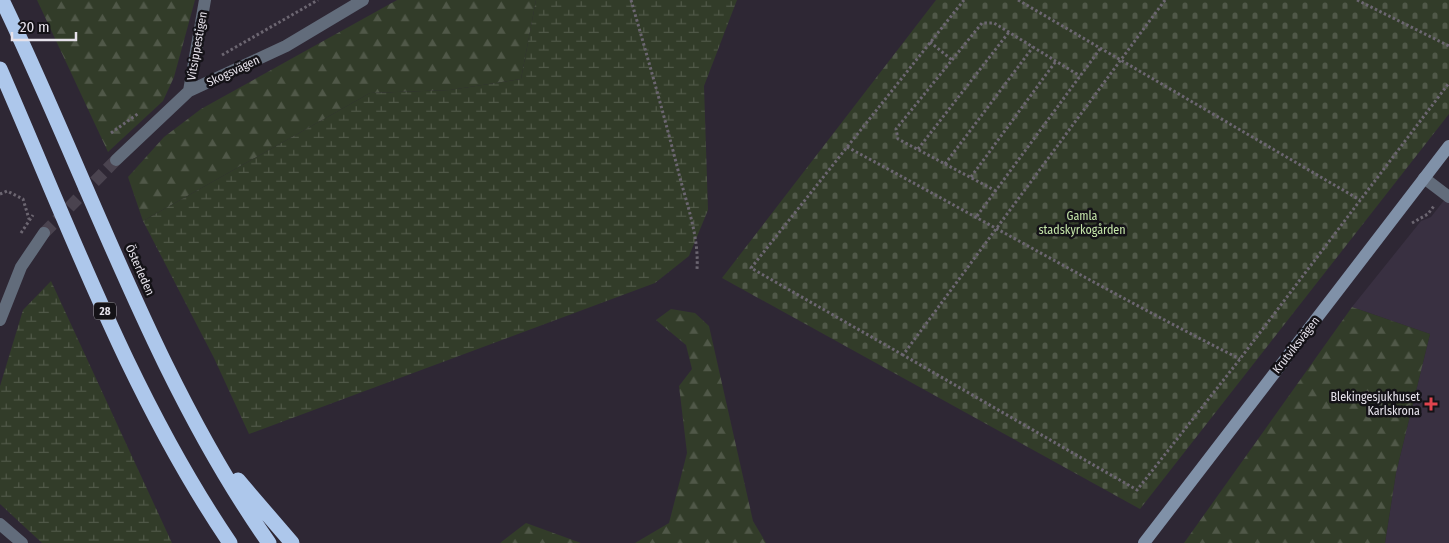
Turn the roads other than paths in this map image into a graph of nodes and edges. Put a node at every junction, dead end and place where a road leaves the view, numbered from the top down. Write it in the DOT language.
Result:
graph roads {
  1 [pos="2,0"];
  2 [pos="206,0"];
  3 [pos="363,0"];
  4 [pos="0,69"];
  5 [pos="189,91"];
  6 [pos="1449,146"];
  7 [pos="116,160"];
  8 [pos="1424,178"];
  9 [pos="1447,195"];
  10 [pos="44,233"];
  11 [pos="0,320"];
  12 [pos="209,446"];
  13 [pos="0,524"];
  14 [pos="22,543"];
  15 [pos="230,543"];
  16 [pos="269,543"];
  17 [pos="292,543"];
  18 [pos="1144,543"];
  1 -- 12 [label="highway, Österleden"];
  2 -- 5 [label="street, Vitsippestigen"];
  3 -- 5 [label="street, Skogsvägen"];
  4 -- 15 [label="highway, 28"];
  5 -- 7 [label="street, Skogsvägen"];
  6 -- 8 [label="street, Krutviksvägen"];
  8 -- 9 [label="street"];
  8 -- 18 [label="street, Krutviksvägen"];
  10 -- 11 [label="street"];
  12 -- 16 [label="highway, Österleden"];
  12 -- 17 [label="highway"];
  13 -- 14 [label="street"];
}
